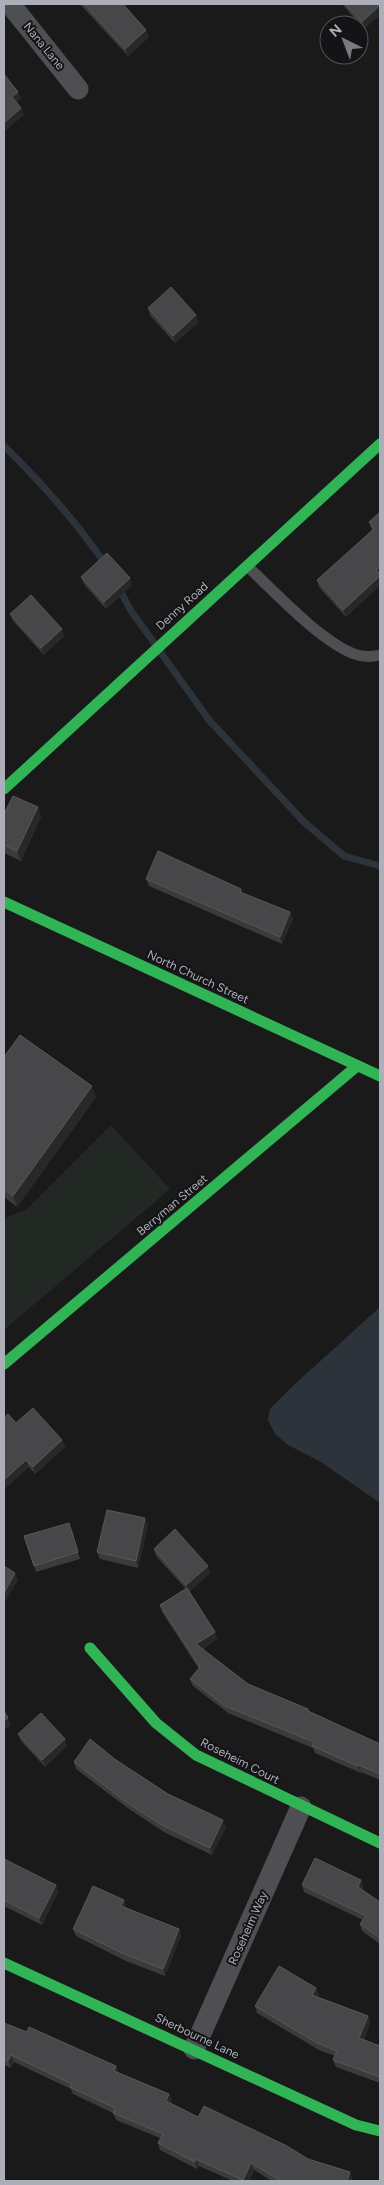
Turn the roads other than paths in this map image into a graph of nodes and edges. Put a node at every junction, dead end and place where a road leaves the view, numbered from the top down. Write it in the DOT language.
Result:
graph roads {
  1 [pos="10,4"];
  2 [pos="78,89"];
  3 [pos="380,444"];
  4 [pos="247,566"];
  5 [pos="380,655"];
  6 [pos="4,789"];
  7 [pos="4,902"];
  8 [pos="357,1066"];
  9 [pos="380,1076"];
  10 [pos="4,1364"];
  11 [pos="90,1648"];
  12 [pos="301,1807"];
  13 [pos="380,1843"];
  14 [pos="4,1962"];
  15 [pos="194,2049"];
  16 [pos="380,2131"];
  1 -- 2 [label="street, Nana Lane"];
  3 -- 4 [label="street, Denny Road"];
  4 -- 5 [label="lane"];
  4 -- 6 [label="street, Denny Road"];
  7 -- 8 [label="street, North Church Street"];
  8 -- 9 [label="street, North Church Street"];
  8 -- 10 [label="street, Berryman Street"];
  11 -- 12 [label="street, Roseheim Court"];
  12 -- 13 [label="street, Roseheim Court"];
  12 -- 15 [label="street, Roseheim Way"];
  14 -- 15 [label="street, Sherbourne Lane"];
  15 -- 16 [label="street, Sherbourne Lane"];
}
